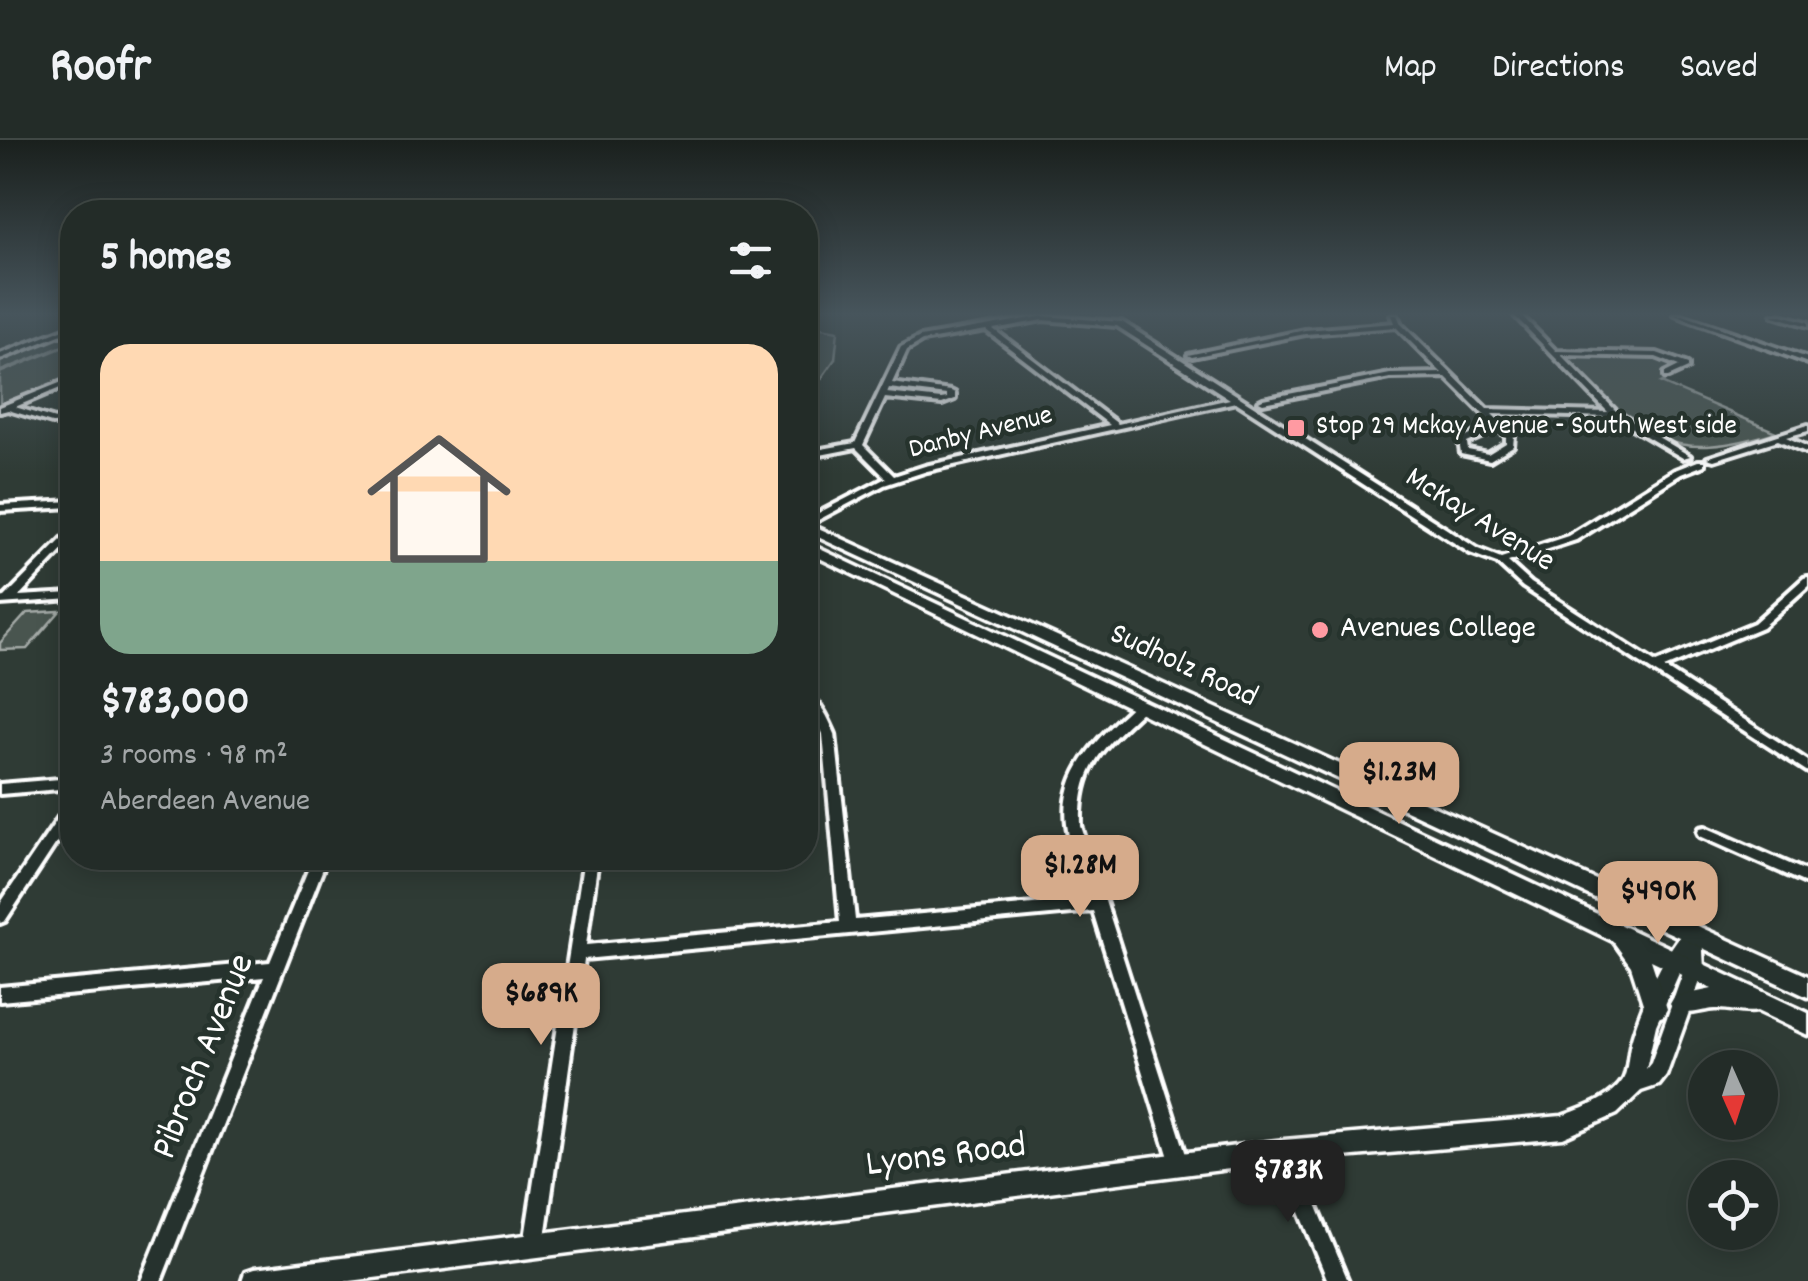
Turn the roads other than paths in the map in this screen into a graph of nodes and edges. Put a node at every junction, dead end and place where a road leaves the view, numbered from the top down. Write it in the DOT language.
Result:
graph roads {
  1 [pos="895,368"];
  2 [pos="1041,368"];
  3 [pos="1187,368"];
  4 [pos="1442,368"];
  5 [pos="1569,368"];
  6 [pos="1448,374"];
  7 [pos="60,385"];
  8 [pos="884,390"];
  9 [pos="1236,400"];
  10 [pos="1263,401"];
  11 [pos="4,409"];
  12 [pos="1487,411"];
  13 [pos="1615,415"];
  14 [pos="60,424"];
  15 [pos="1115,425"];
  16 [pos="1498,426"];
  17 [pos="1808,428"];
  18 [pos="1778,437"];
  19 [pos="858,444"];
  20 [pos="1808,450"];
  21 [pos="818,452"];
  22 [pos="1697,457"];
  23 [pos="892,479"];
  24 [pos="60,505"];
  25 [pos="0,508"];
  26 [pos="818,518"];
  27 [pos="818,531"];
  28 [pos="60,547"];
  29 [pos="818,552"];
  30 [pos="1501,562"];
  31 [pos="1808,580"];
  32 [pos="60,597"];
  33 [pos="5,600"];
  34 [pos="1044,636"];
  35 [pos="1025,651"];
  36 [pos="1656,667"];
  37 [pos="1141,705"];
  38 [pos="818,711"];
  39 [pos="1808,767"];
  40 [pos="60,784"];
  41 [pos="0,788"];
  42 [pos="60,827"];
  43 [pos="1704,832"];
  44 [pos="315,870"];
  45 [pos="589,870"];
  46 [pos="1808,878"];
  47 [pos="1098,904"];
  48 [pos="0,917"];
  49 [pos="848,927"];
  50 [pos="1618,933"];
  51 [pos="1693,933"];
  52 [pos="577,953"];
  53 [pos="1683,964"];
  54 [pos="274,969"];
  55 [pos="1772,970"];
  56 [pos="1808,987"];
  57 [pos="0,994"];
  58 [pos="1682,1004"];
  59 [pos="1771,1006"];
  60 [pos="1655,1008"];
  61 [pos="1808,1024"];
  62 [pos="1636,1082"];
  63 [pos="1284,1151"];
  64 [pos="1180,1164"];
  65 [pos="534,1245"];
  66 [pos="409,1271"];
  67 [pos="151,1281"];
  68 [pos="254,1281"];
  69 [pos="1338,1281"];
  1 -- 8 [label="street"];
  2 -- 15 [label="street"];
  3 -- 9 [label="street, McKay Avenue"];
  4 -- 6 [label="street"];
  5 -- 13 [label="street"];
  6 -- 10 [label="street"];
  6 -- 12 [label="street"];
  7 -- 11 [label="street"];
  8 -- 8 [label="street"];
  8 -- 19 [label="street"];
  9 -- 15 [label="street, Danby Avenue"];
  9 -- 30 [label="street, McKay Avenue"];
  11 -- 14 [label="street"];
  12 -- 13 [label="street"];
  12 -- 16 [label="street"];
  13 -- 22 [label="street"];
  15 -- 23 [label="street, Danby Avenue"];
  16 -- 16 [label="street"];
  17 -- 18 [label="street"];
  18 -- 20 [label="street"];
  18 -- 22 [label="street"];
  19 -- 21 [label="street"];
  19 -- 23 [label="street"];
  22 -- 30 [label="street"];
  23 -- 26 [label="street, Danby Avenue"];
  24 -- 25 [label="street"];
  27 -- 34 [label="main road, Sudholz Road"];
  28 -- 33 [label="street"];
  29 -- 35 [label="main road, Sudholz Road"];
  30 -- 36 [label="street, McKay Avenue"];
  31 -- 36 [label="street"];
  32 -- 33 [label="street"];
  34 -- 35 [label="main road"];
  34 -- 51 [label="main road, Sudholz Road"];
  35 -- 37 [label="main road, Sudholz Road"];
  36 -- 39 [label="street, McKay Avenue"];
  37 -- 47 [label="street"];
  37 -- 50 [label="main road, Sudholz Road"];
  38 -- 49 [label="street"];
  40 -- 41 [label="street"];
  42 -- 48 [label="street"];
  43 -- 46 [label="street"];
  44 -- 54 [label="street, Pibroch Avenue"];
  45 -- 52 [label="street"];
  47 -- 49 [label="street"];
  47 -- 64 [label="street"];
  49 -- 52 [label="street"];
  50 -- 53 [label="main road, Sudholz Road"];
  50 -- 60 [label="main road"];
  51 -- 53 [label="street, Lyons Road"];
  51 -- 55 [label="main road, Sudholz Road"];
  52 -- 65 [label="street"];
  53 -- 58 [label="street, Lyons Road"];
  53 -- 59 [label="main road, Sudholz Road"];
  53 -- 60 [label="street, Lyons Road"];
  54 -- 57 [label="street"];
  54 -- 67 [label="street, Pibroch Avenue"];
  55 -- 56 [label="main road, Sudholz Road"];
  55 -- 59 [label="main road"];
  58 -- 59 [label="main road"];
  58 -- 62 [label="street, Lyons Road"];
  59 -- 61 [label="main road, Sudholz Road"];
  60 -- 62 [label="street, Lyons Road"];
  62 -- 63 [label="street, Lyons Road"];
  63 -- 64 [label="street, Lyons Road"];
  63 -- 69 [label="street"];
  64 -- 65 [label="street, Lyons Road"];
  65 -- 66 [label="street, Lyons Road"];
  66 -- 68 [label="street, Lyons Road"];
}
